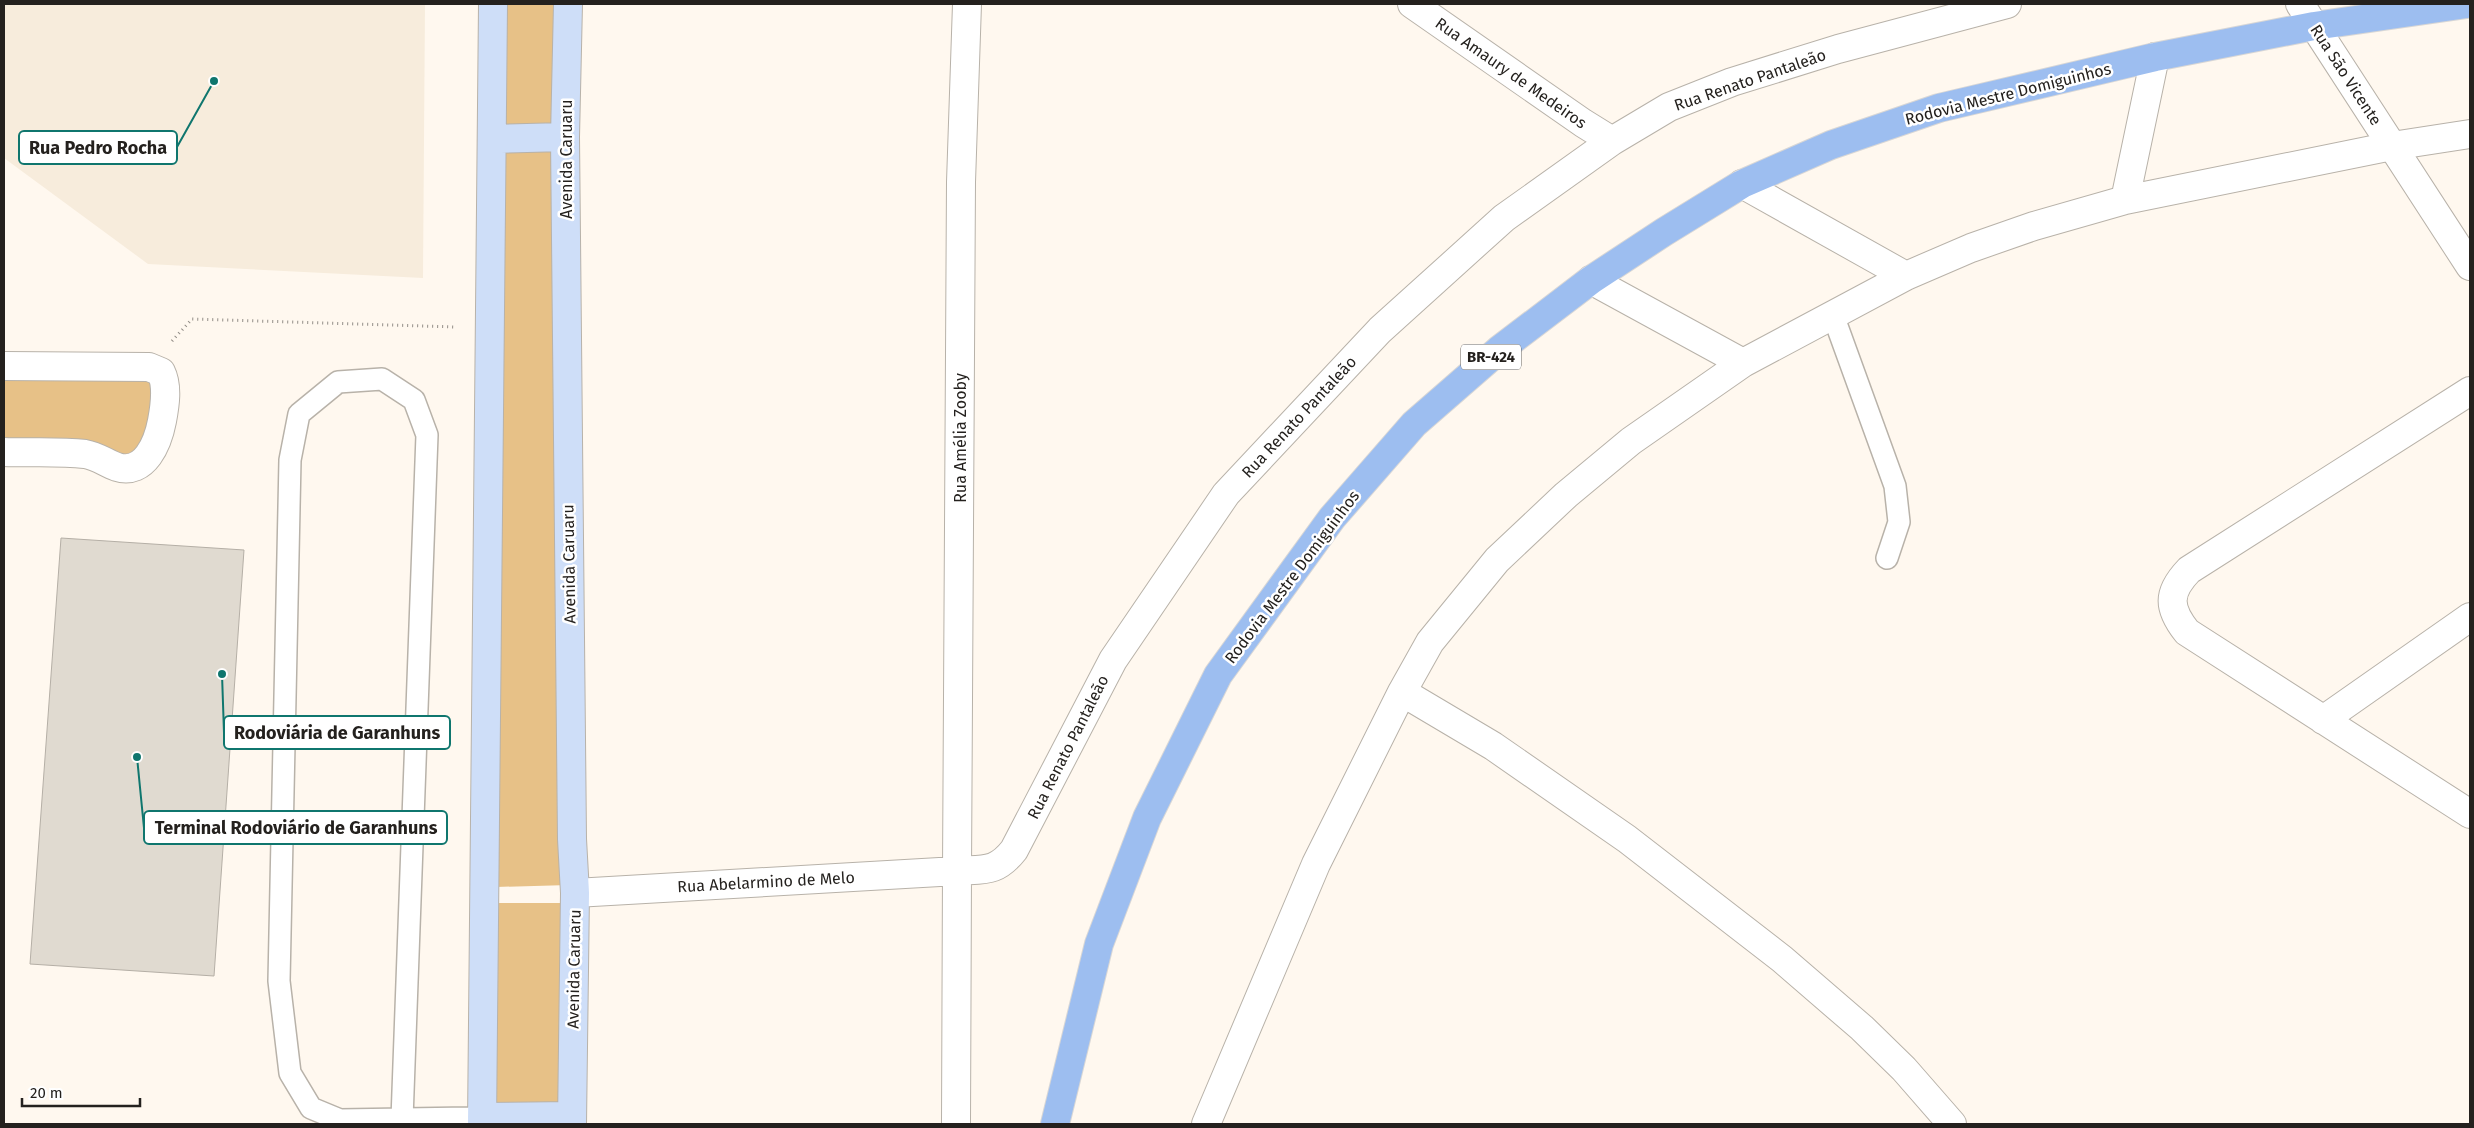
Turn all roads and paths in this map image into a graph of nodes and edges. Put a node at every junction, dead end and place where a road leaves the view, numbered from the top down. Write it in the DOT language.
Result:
graph roads {
  1 [pos="493,4"];
  2 [pos="568,4"];
  3 [pos="967,4"];
  4 [pos="1412,4"];
  5 [pos="2007,4"];
  6 [pos="2466,4"];
  7 [pos="2307,15"];
  8 [pos="2155,56"];
  9 [pos="2470,134"];
  10 [pos="565,137"];
  11 [pos="492,139"];
  12 [pos="1612,141"];
  13 [pos="2392,146"];
  14 [pos="1742,184"];
  15 [pos="2125,200"];
  16 [pos="2470,266"];
  17 [pos="1906,276"];
  18 [pos="1591,280"];
  19 [pos="1832,315"];
  20 [pos="489,328"];
  21 [pos="1743,363"];
  22 [pos="4,366"];
  23 [pos="149,367"];
  24 [pos="2470,391"];
  25 [pos="4,452"];
  26 [pos="1887,558"];
  27 [pos="2470,617"];
  28 [pos="1402,692"];
  29 [pos="2323,720"];
  30 [pos="2470,814"];
  31 [pos="958,871"];
  32 [pos="575,893"];
  33 [pos="402,1119"];
  34 [pos="572,1120"];
  35 [pos="482,1121"];
  36 [pos="956,1124"];
  37 [pos="1055,1124"];
  38 [pos="1206,1124"];
  39 [pos="1952,1124"];
  1 -- 11 [label="main road"];
  2 -- 10 [label="main road, Avenida Caruaru"];
  3 -- 31 [label="street, Rua Amélia Zooby"];
  4 -- 12 [label="street, Rua Amaury de Medeiros"];
  5 -- 12 [label="street, Rua Renato Pantaleão"];
  6 -- 7 [label="main road, Rodovia Mestre Domiguinhos / BR-424"];
  7 -- 8 [label="main road, Rodovia Mestre Domiguinhos / BR-424"];
  7 -- 13 [label="street, Rua São Vicente"];
  8 -- 14 [label="main road, Rodovia Mestre Domiguinhos / BR-424"];
  8 -- 15 [label="street"];
  9 -- 13 [label="street"];
  10 -- 11 [label="main road"];
  10 -- 32 [label="main road, Avenida Caruaru"];
  11 -- 20 [label="main road"];
  12 -- 31 [label="street, Rua Renato Pantaleão"];
  13 -- 15 [label="street"];
  13 -- 16 [label="street, Rua São Vicente"];
  14 -- 17 [label="street"];
  14 -- 18 [label="main road, Rodovia Mestre Domiguinhos / BR-424"];
  15 -- 17 [label="street"];
  17 -- 19 [label="street"];
  18 -- 21 [label="street"];
  18 -- 37 [label="main road, Rodovia Mestre Domiguinhos / BR-424"];
  19 -- 21 [label="street"];
  19 -- 26 [label="lane"];
  20 -- 23 [label="path"];
  20 -- 35 [label="main road"];
  21 -- 28 [label="street"];
  22 -- 23 [label="street"];
  23 -- 25 [label="street"];
  24 -- 29 [label="street"];
  27 -- 29 [label="street"];
  28 -- 38 [label="street"];
  28 -- 39 [label="street"];
  29 -- 30 [label="street"];
  31 -- 32 [label="street, Rua Abelarmino de Melo"];
  31 -- 36 [label="street"];
  32 -- 34 [label="main road, Avenida Caruaru"];
  33 -- 33 [label="lane"];
  33 -- 35 [label="lane"];
  34 -- 35 [label="main road"];
}
